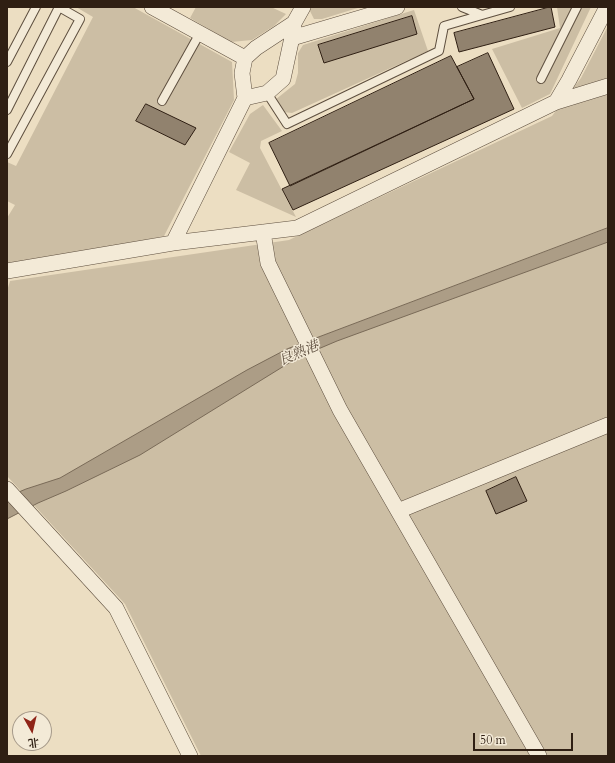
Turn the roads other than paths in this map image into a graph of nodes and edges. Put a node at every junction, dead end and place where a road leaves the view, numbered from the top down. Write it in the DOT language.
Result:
graph roads {
  1 [pos="36,7"];
  2 [pos="59,7"];
  3 [pos="152,7"];
  4 [pos="303,7"];
  5 [pos="397,7"];
  6 [pos="462,7"];
  7 [pos="510,7"];
  8 [pos="577,7"];
  9 [pos="607,7"];
  10 [pos="482,15"];
  11 [pos="293,31"];
  12 [pos="200,33"];
  13 [pos="269,39"];
  14 [pos="289,53"];
  15 [pos="245,58"];
  16 [pos="7,62"];
  17 [pos="541,79"];
  18 [pos="608,86"];
  19 [pos="267,93"];
  20 [pos="245,98"];
  21 [pos="162,101"];
  22 [pos="556,102"];
  23 [pos="7,110"];
  24 [pos="7,154"];
  25 [pos="264,232"];
  26 [pos="173,243"];
  27 [pos="7,271"];
  28 [pos="608,425"];
  29 [pos="8,490"];
  30 [pos="398,511"];
  31 [pos="190,756"];
  32 [pos="539,756"];
  1 -- 16 [label="lane"];
  2 -- 23 [label="lane"];
  2 -- 24 [label="lane"];
  3 -- 12 [label="street"];
  4 -- 11 [label="street"];
  5 -- 11 [label="street"];
  6 -- 10 [label="lane"];
  7 -- 10 [label="lane"];
  8 -- 17 [label="lane"];
  9 -- 22 [label="street"];
  10 -- 19 [label="lane"];
  11 -- 13 [label="street"];
  11 -- 14 [label="street"];
  12 -- 15 [label="street"];
  12 -- 21 [label="lane"];
  13 -- 14 [label="street"];
  13 -- 15 [label="street"];
  14 -- 19 [label="street"];
  15 -- 20 [label="street"];
  18 -- 22 [label="street"];
  19 -- 20 [label="street"];
  20 -- 26 [label="street"];
  22 -- 25 [label="street"];
  25 -- 26 [label="street"];
  25 -- 30 [label="street"];
  26 -- 27 [label="street"];
  28 -- 30 [label="street"];
  29 -- 31 [label="street"];
  30 -- 32 [label="street"];
}
